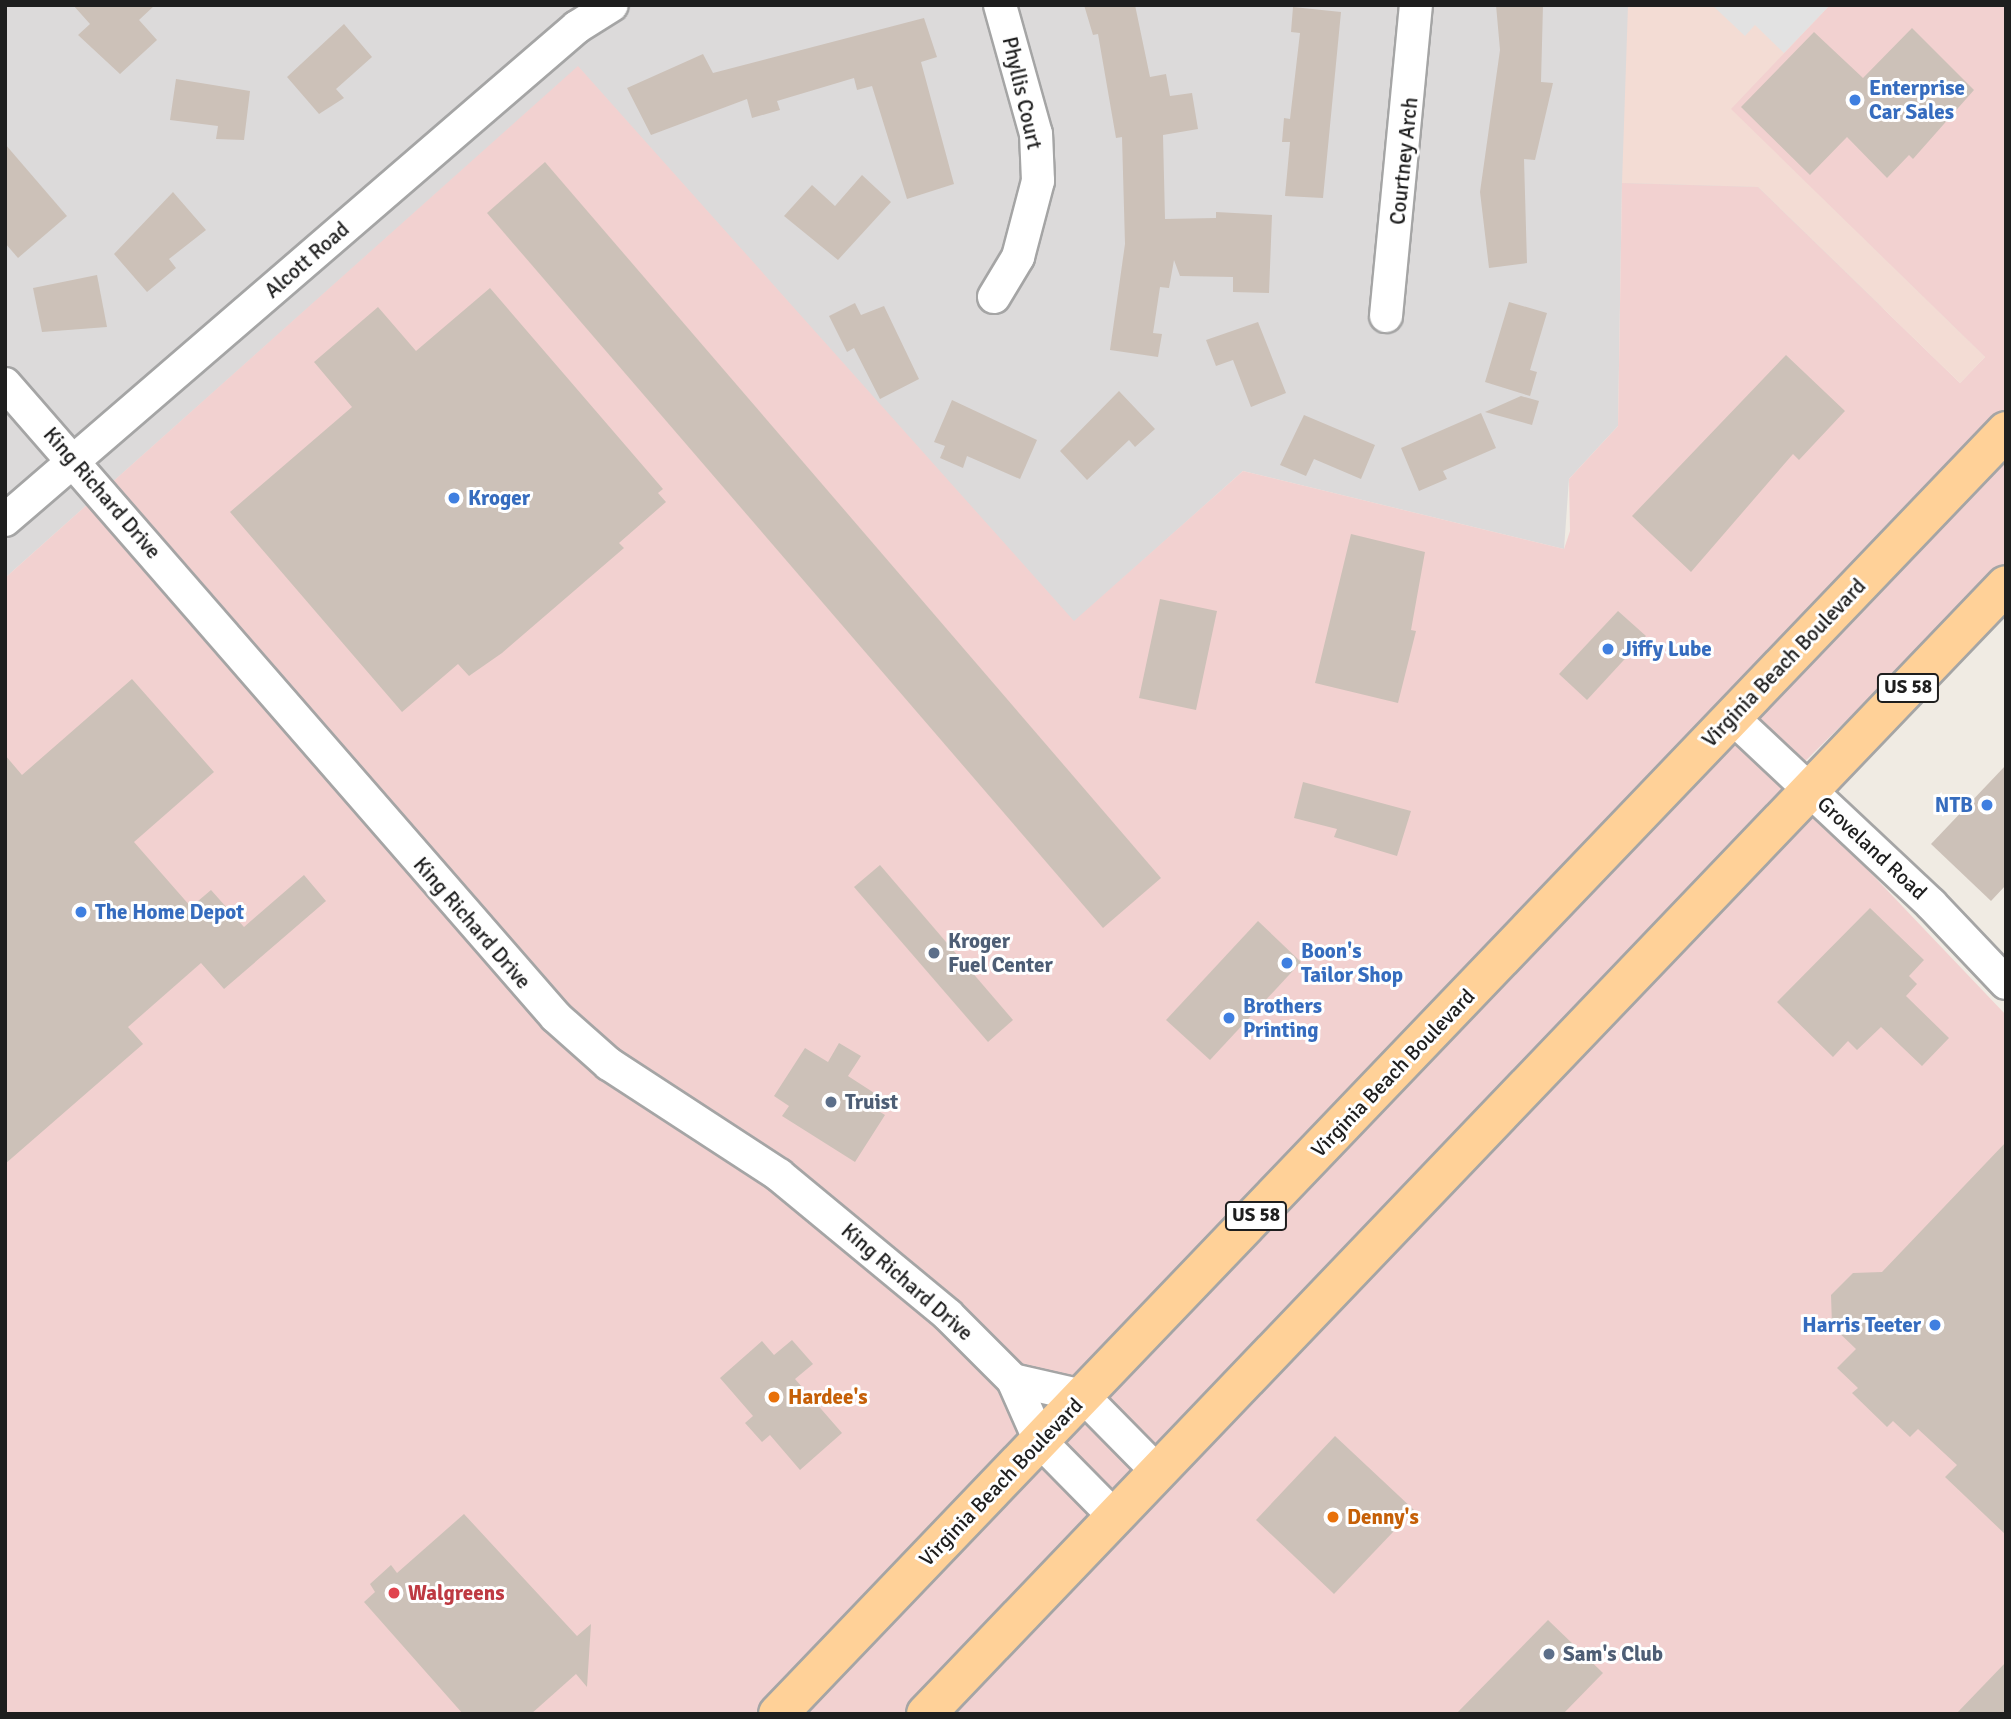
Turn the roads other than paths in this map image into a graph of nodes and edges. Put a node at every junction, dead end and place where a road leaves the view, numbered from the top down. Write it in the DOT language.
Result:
graph roads {
  1 [pos="612,5"];
  2 [pos="1000,5"];
  3 [pos="1416,5"];
  4 [pos="994,297"];
  5 [pos="1386,316"];
  6 [pos="5,384"];
  7 [pos="2006,430"];
  8 [pos="74,462"];
  9 [pos="5,520"];
  10 [pos="2006,585"];
  11 [pos="1732,717"];
  12 [pos="1810,790"];
  13 [pos="2006,983"];
  14 [pos="1013,1380"];
  15 [pos="1083,1396"];
  16 [pos="1040,1441"];
  17 [pos="1157,1471"];
  18 [pos="1114,1516"];
  19 [pos="778,1714"];
  20 [pos="926,1714"];
  1 -- 8 [label="street, Alcott Road"];
  2 -- 4 [label="street, Phyllis Court"];
  3 -- 5 [label="street, Courtney Arch"];
  6 -- 8 [label="street, King Richard Drive"];
  7 -- 11 [label="main road, Virginia Beach Boulevard / US 58"];
  8 -- 9 [label="street, Alcott Road"];
  8 -- 14 [label="street, King Richard Drive"];
  10 -- 12 [label="main road, US 58"];
  11 -- 12 [label="street, Groveland Road"];
  11 -- 15 [label="main road, Virginia Beach Boulevard / US 58"];
  12 -- 13 [label="street, Groveland Road"];
  12 -- 17 [label="main road, US 58"];
  14 -- 15 [label="street, King Richard Drive"];
  14 -- 16 [label="street, King Richard Drive"];
  15 -- 16 [label="main road, Virginia Beach Boulevard / US 58"];
  15 -- 17 [label="street"];
  16 -- 18 [label="street"];
  16 -- 19 [label="main road, Virginia Beach Boulevard / US 58"];
  17 -- 18 [label="main road, US 58"];
  18 -- 20 [label="main road, US 58"];
}
